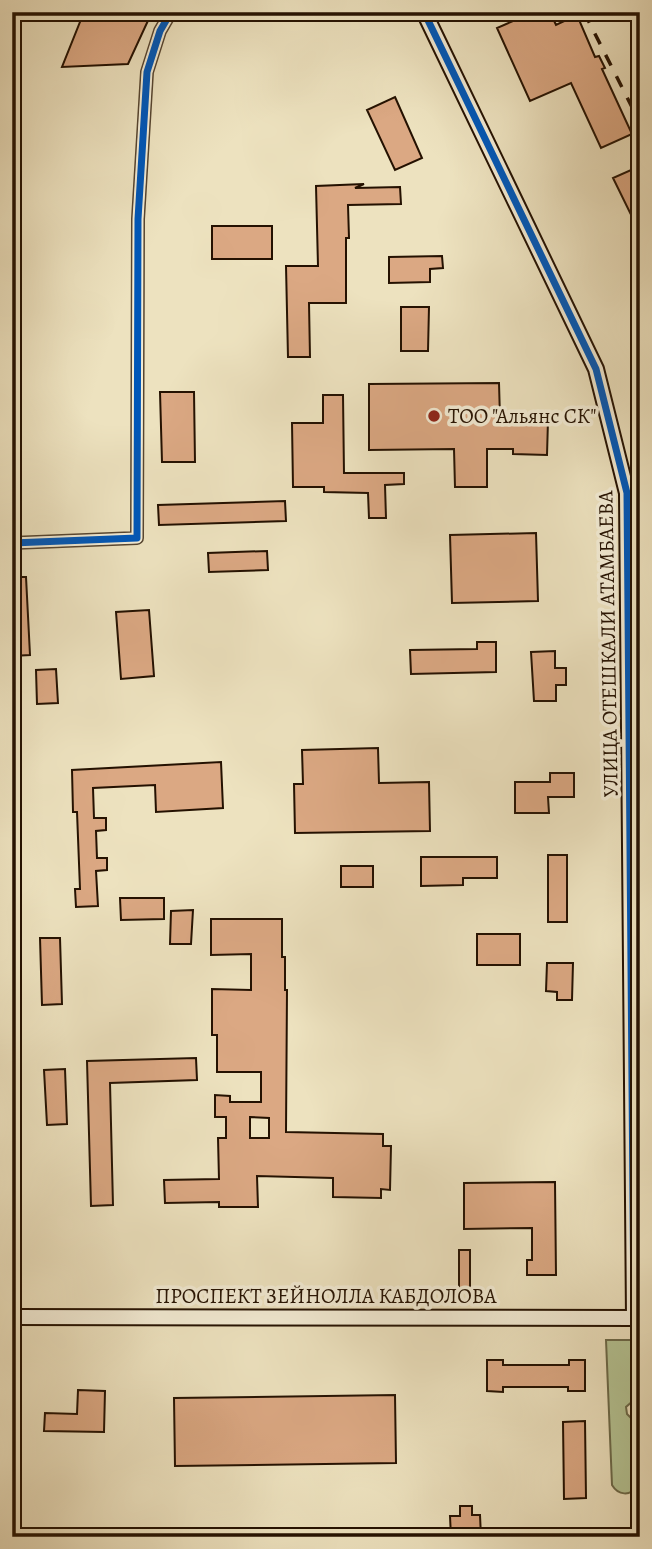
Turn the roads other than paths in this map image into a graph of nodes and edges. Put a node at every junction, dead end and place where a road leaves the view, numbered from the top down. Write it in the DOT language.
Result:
graph roads {
  1 [pos="171,12"];
  2 [pos="424,12"];
  3 [pos="12,543"];
  4 [pos="12,1317"];
  5 [pos="637,1318"];
  1 -- 3 [label="street"];
  2 -- 5 [label="street, УЛИЦА ОТЕШКАЛИ АТАМБАЕВА"];
  4 -- 5 [label="street, ПРОСПЕКТ ЗЕЙНОЛЛА КАБДОЛОВА"];
}
